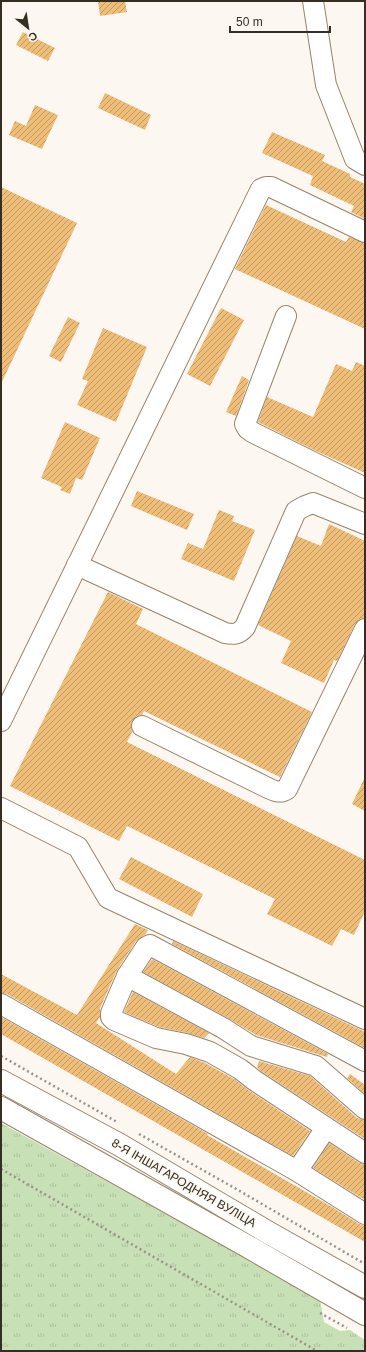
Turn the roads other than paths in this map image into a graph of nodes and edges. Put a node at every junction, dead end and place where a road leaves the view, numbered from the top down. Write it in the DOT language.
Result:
graph roads {
  1 [pos="313,1"];
  2 [pos="365,165"];
  3 [pos="365,232"];
  4 [pos="286,316"];
  5 [pos="365,488"];
  6 [pos="365,524"];
  7 [pos="77,566"];
  8 [pos="365,629"];
  9 [pos="359,656"];
  10 [pos="1,721"];
  11 [pos="142,726"];
  12 [pos="1,808"];
  13 [pos="128,976"];
  14 [pos="1,1004"];
  15 [pos="365,1019"];
  16 [pos="223,1028"];
  17 [pos="251,1046"];
  18 [pos="210,1052"];
  19 [pos="358,1057"];
  20 [pos="240,1069"];
  21 [pos="326,1075"];
  22 [pos="1,1081"];
  23 [pos="1,1108"];
  24 [pos="365,1109"];
  25 [pos="326,1128"];
  26 [pos="365,1152"];
  27 [pos="297,1171"];
  28 [pos="365,1214"];
  29 [pos="365,1287"];
  30 [pos="365,1314"];
  1 -- 2 [label="lane"];
  3 -- 7 [label="lane"];
  4 -- 5 [label="lane"];
  6 -- 7 [label="lane"];
  7 -- 10 [label="lane"];
  8 -- 9 [label="lane"];
  9 -- 11 [label="lane"];
  12 -- 15 [label="lane"];
  13 -- 16 [label="lane"];
  13 -- 18 [label="lane"];
  13 -- 19 [label="lane"];
  14 -- 27 [label="lane"];
  16 -- 17 [label="lane"];
  16 -- 18 [label="lane"];
  17 -- 20 [label="lane"];
  17 -- 21 [label="lane"];
  18 -- 20 [label="lane"];
  19 -- 21 [label="lane"];
  20 -- 25 [label="lane"];
  21 -- 24 [label="lane"];
  22 -- 29 [label="main road, 8-Я ІНШАГАРОДНЯЯ ВУЛІЦА"];
  23 -- 30 [label="main road, 8-Я ІНШАГАРОДНЯЯ ВУЛІЦА"];
  25 -- 26 [label="lane"];
  25 -- 27 [label="lane"];
  27 -- 28 [label="lane"];
}
